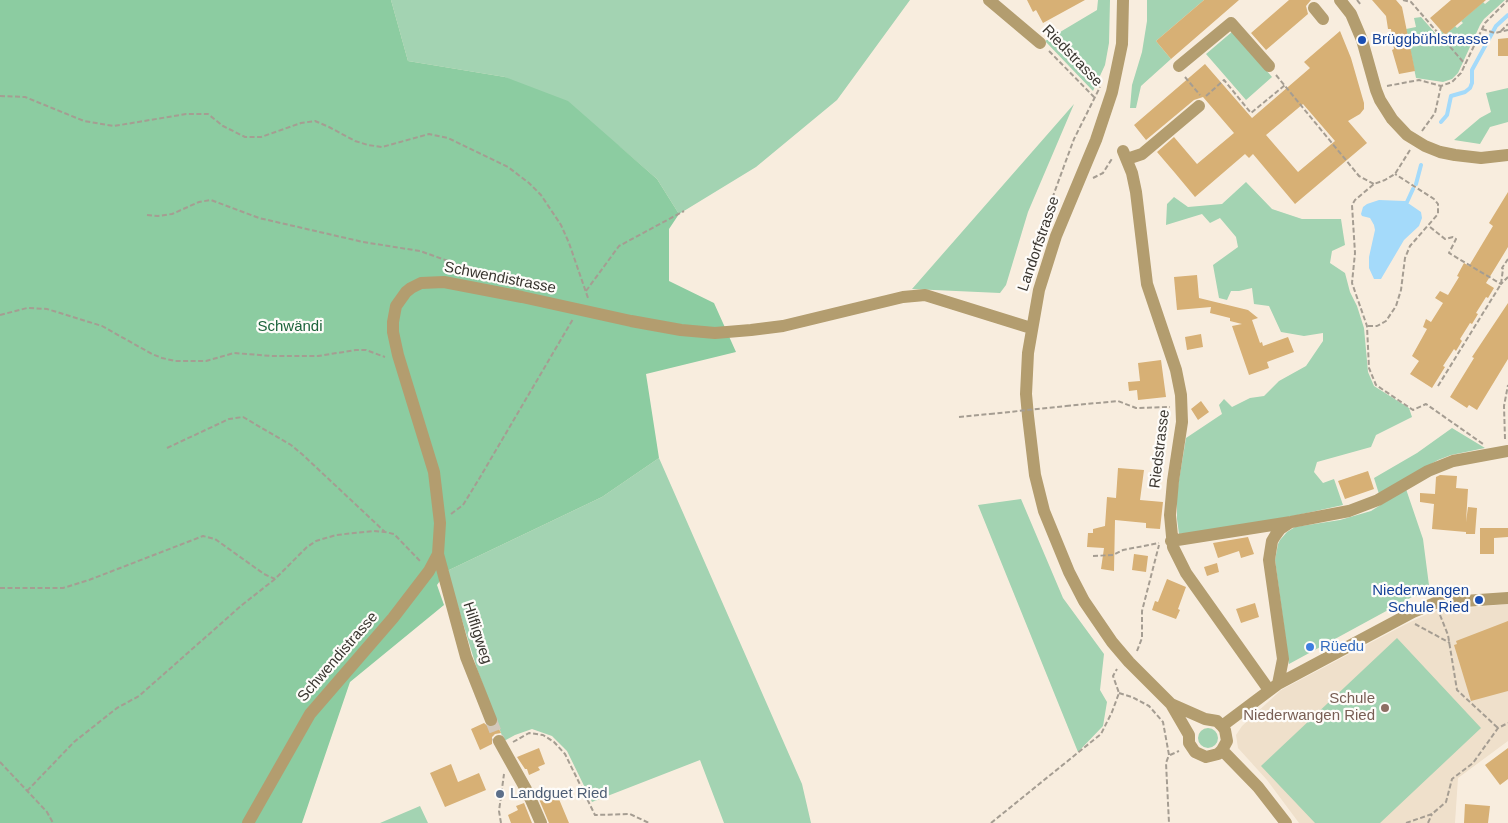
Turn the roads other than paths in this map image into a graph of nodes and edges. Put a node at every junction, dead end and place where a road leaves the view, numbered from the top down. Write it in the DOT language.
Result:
graph roads {
  1 [pos="988,0"];
  2 [pos="1123,0"];
  3 [pos="1342,1"];
  4 [pos="1314,8"];
  5 [pos="1323,19"];
  6 [pos="1040,43"];
  7 [pos="1179,66"];
  8 [pos="1269,66"];
  9 [pos="1199,106"];
  10 [pos="1508,155"];
  11 [pos="1031,328"];
  12 [pos="1508,451"];
  13 [pos="1291,522"];
  14 [pos="1165,542"];
  15 [pos="438,554"];
  16 [pos="1508,598"];
  17 [pos="1273,687"];
  18 [pos="1171,704"];
  19 [pos="1205,719"];
  20 [pos="491,720"];
  21 [pos="1222,726"];
  22 [pos="1189,735"];
  23 [pos="503,749"];
  24 [pos="1222,750"];
  25 [pos="248,823"];
  26 [pos="541,823"];
  27 [pos="1286,823"];
  1 -- 6 [label="street, Riedstrasse"];
  2 -- 11 [label="street, Landorfstrasse"];
  3 -- 10 [label="street"];
  4 -- 5 [label="street"];
  7 -- 8 [label="street"];
  9 -- 14 [label="street, Riedstrasse"];
  11 -- 15 [label="street, Schwendistrasse"];
  11 -- 18 [label="street, Landorfstrasse"];
  12 -- 13 [label="street"];
  13 -- 14 [label="street"];
  13 -- 17 [label="street"];
  14 -- 17 [label="street, Riedstrasse"];
  15 -- 20 [label="street, Hilfligweg"];
  15 -- 25 [label="street, Schwendistrasse"];
  16 -- 17 [label="street"];
  17 -- 21 [label="street"];
  18 -- 19 [label="street, Landorfstrasse"];
  18 -- 22 [label="street, Landorfstrasse"];
  19 -- 21 [label="street, Landorfstrasse"];
  19 -- 22 [label="street"];
  21 -- 24 [label="street"];
  22 -- 24 [label="street, Landorfstrasse"];
  23 -- 26 [label="street"];
  24 -- 27 [label="street"];
}
